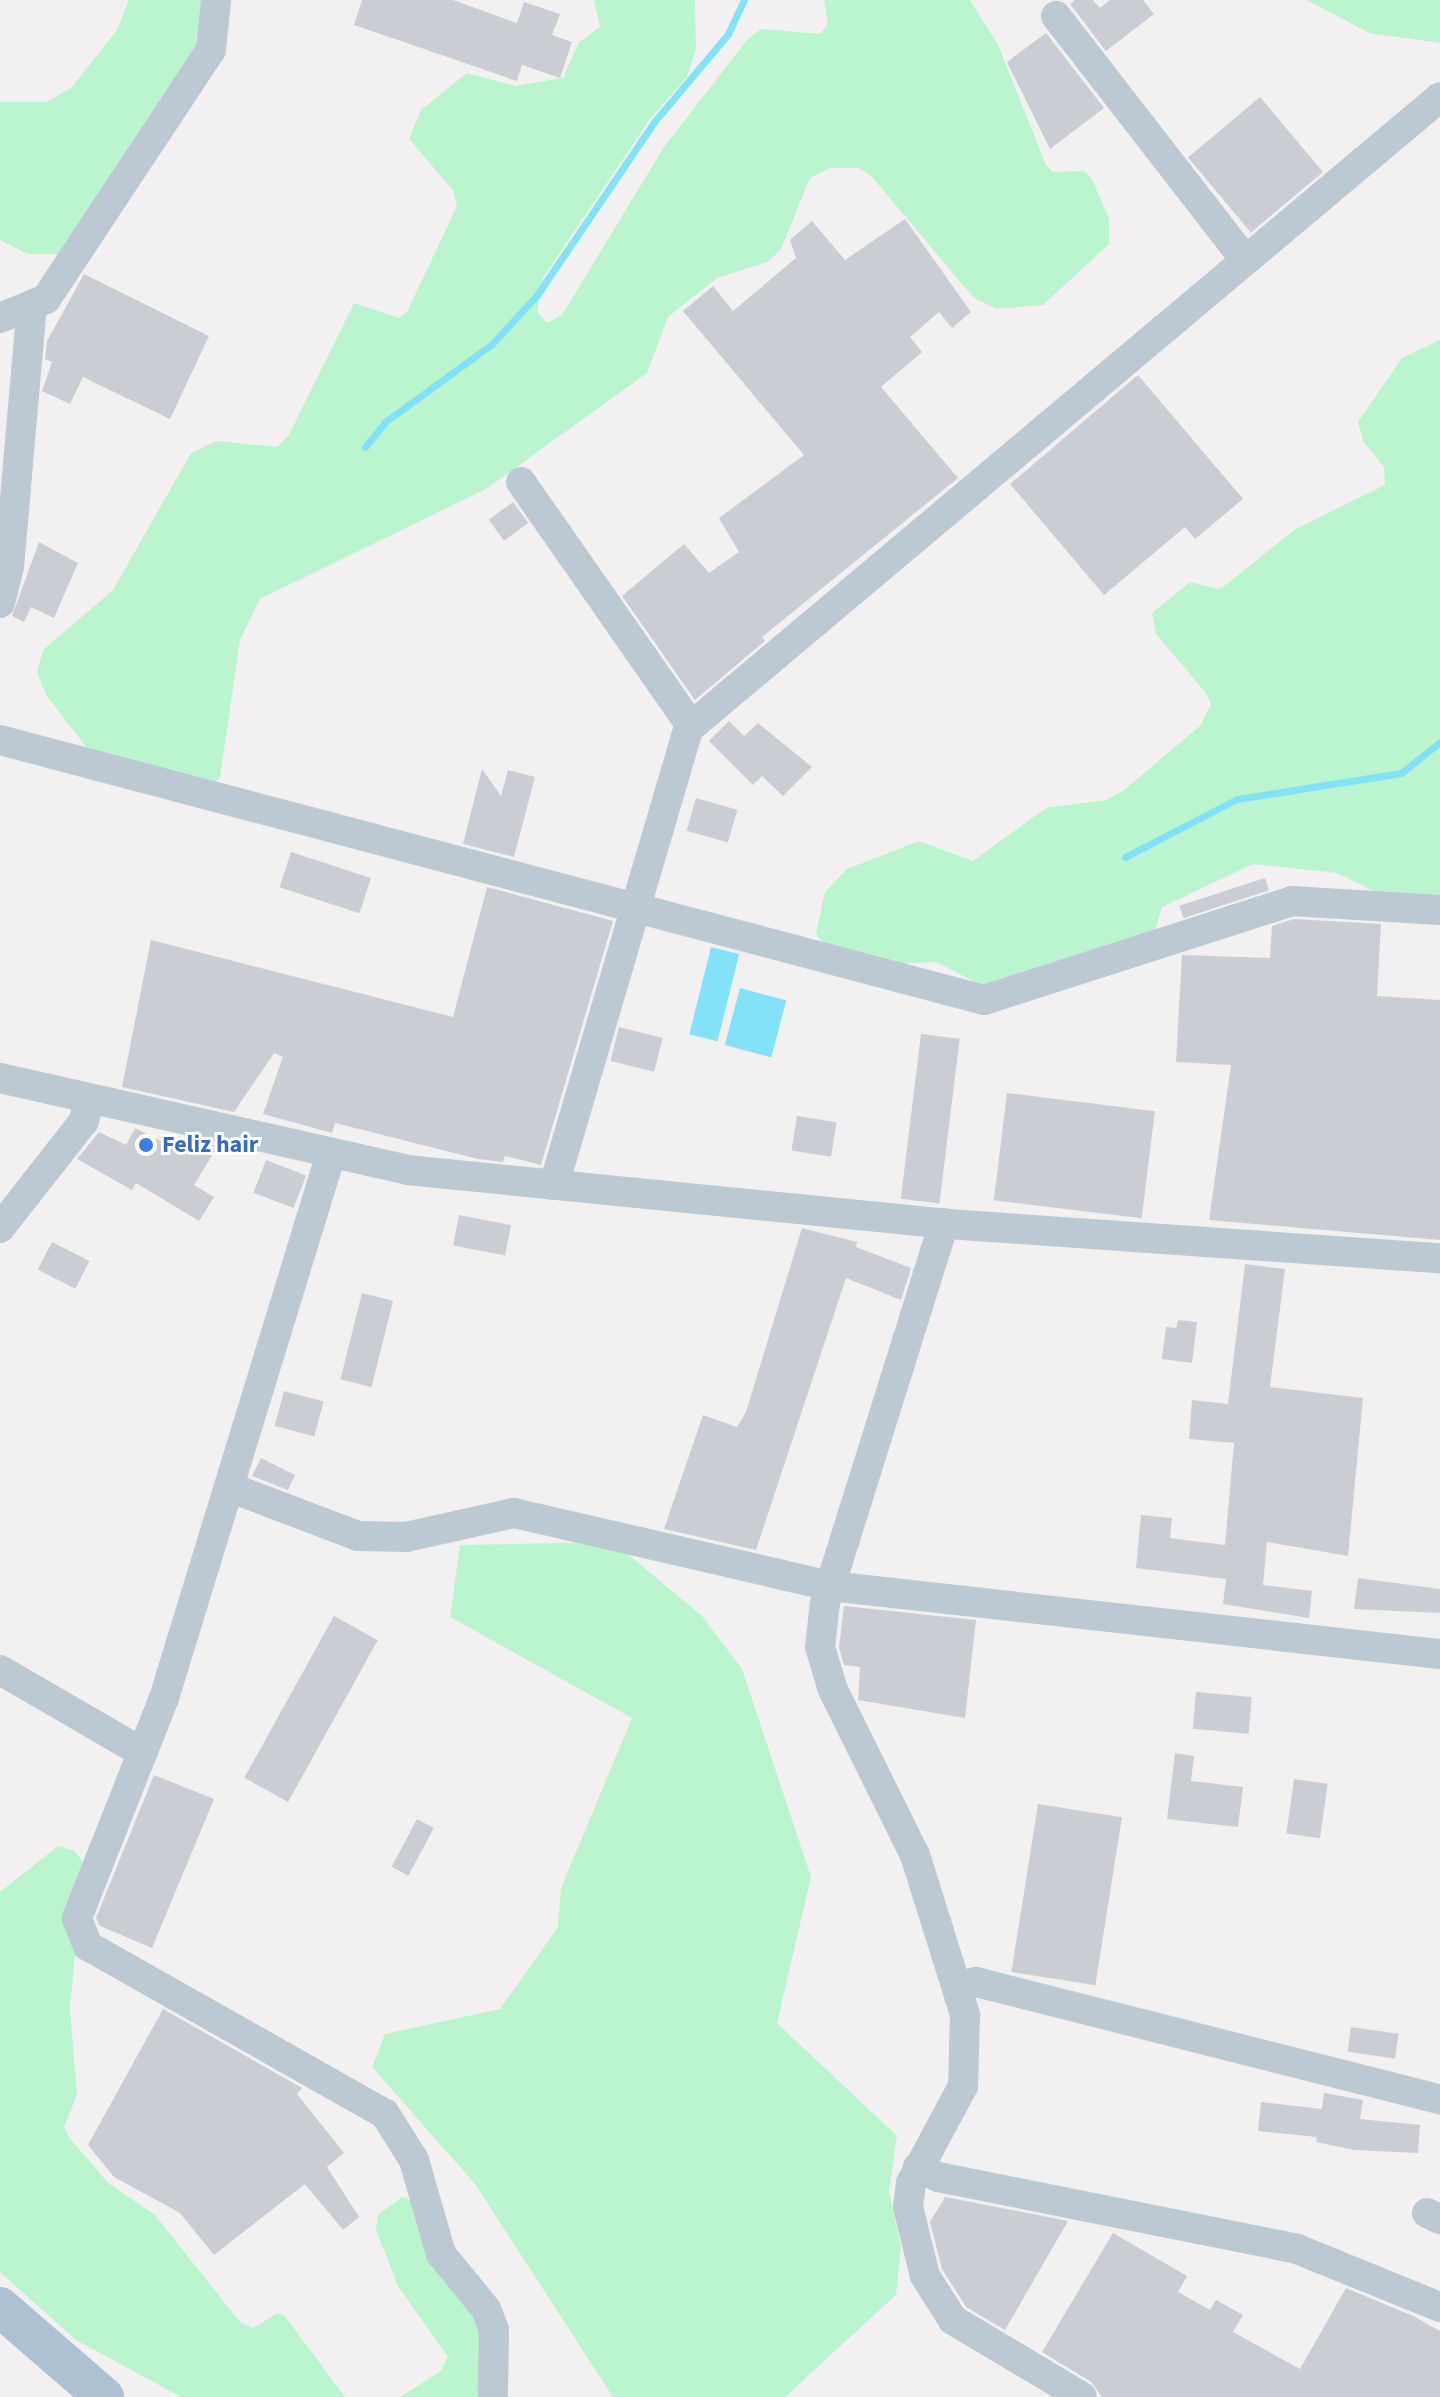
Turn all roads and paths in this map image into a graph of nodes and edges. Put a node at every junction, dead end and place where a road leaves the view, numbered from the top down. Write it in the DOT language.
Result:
graph roads {
  1 [pos="216,0"];
  2 [pos="1056,16"];
  3 [pos="1440,97"];
  4 [pos="1245,260"];
  5 [pos="32,305"];
  6 [pos="0,318"];
  7 [pos="521,482"];
  8 [pos="0,603"];
  9 [pos="691,726"];
  10 [pos="0,740"];
  11 [pos="634,907"];
  12 [pos="1440,910"];
  13 [pos="0,1078"];
  14 [pos="89,1099"];
  15 [pos="330,1157"];
  16 [pos="554,1185"];
  17 [pos="944,1223"];
  18 [pos="0,1228"];
  19 [pos="1440,1258"];
  20 [pos="229,1487"];
  21 [pos="830,1586"];
  22 [pos="1440,1654"];
  23 [pos="0,1670"];
  24 [pos="143,1753"];
  25 [pos="957,1987"];
  26 [pos="1440,2099"];
  27 [pos="918,2167"];
  28 [pos="0,2307"];
  29 [pos="1440,2307"];
  30 [pos="104,2397"];
  31 [pos="493,2397"];
  32 [pos="1082,2397"];
  1 -- 5 [label="street"];
  2 -- 4 [label="street"];
  3 -- 4 [label="street"];
  4 -- 9 [label="street"];
  5 -- 6 [label="street"];
  5 -- 8 [label="street"];
  7 -- 9 [label="street"];
  9 -- 11 [label="street"];
  10 -- 11 [label="street"];
  11 -- 12 [label="street"];
  11 -- 16 [label="street"];
  13 -- 14 [label="street"];
  14 -- 15 [label="street"];
  14 -- 18 [label="street"];
  15 -- 16 [label="street"];
  15 -- 20 [label="street"];
  16 -- 17 [label="street"];
  17 -- 19 [label="street"];
  17 -- 21 [label="street"];
  20 -- 21 [label="street"];
  20 -- 24 [label="street"];
  21 -- 22 [label="street"];
  21 -- 25 [label="street"];
  23 -- 24 [label="street"];
  24 -- 31 [label="street"];
  25 -- 26 [label="street"];
  25 -- 27 [label="street"];
  27 -- 29 [label="street"];
  27 -- 32 [label="street"];
  28 -- 30 [label="main road"];
}
